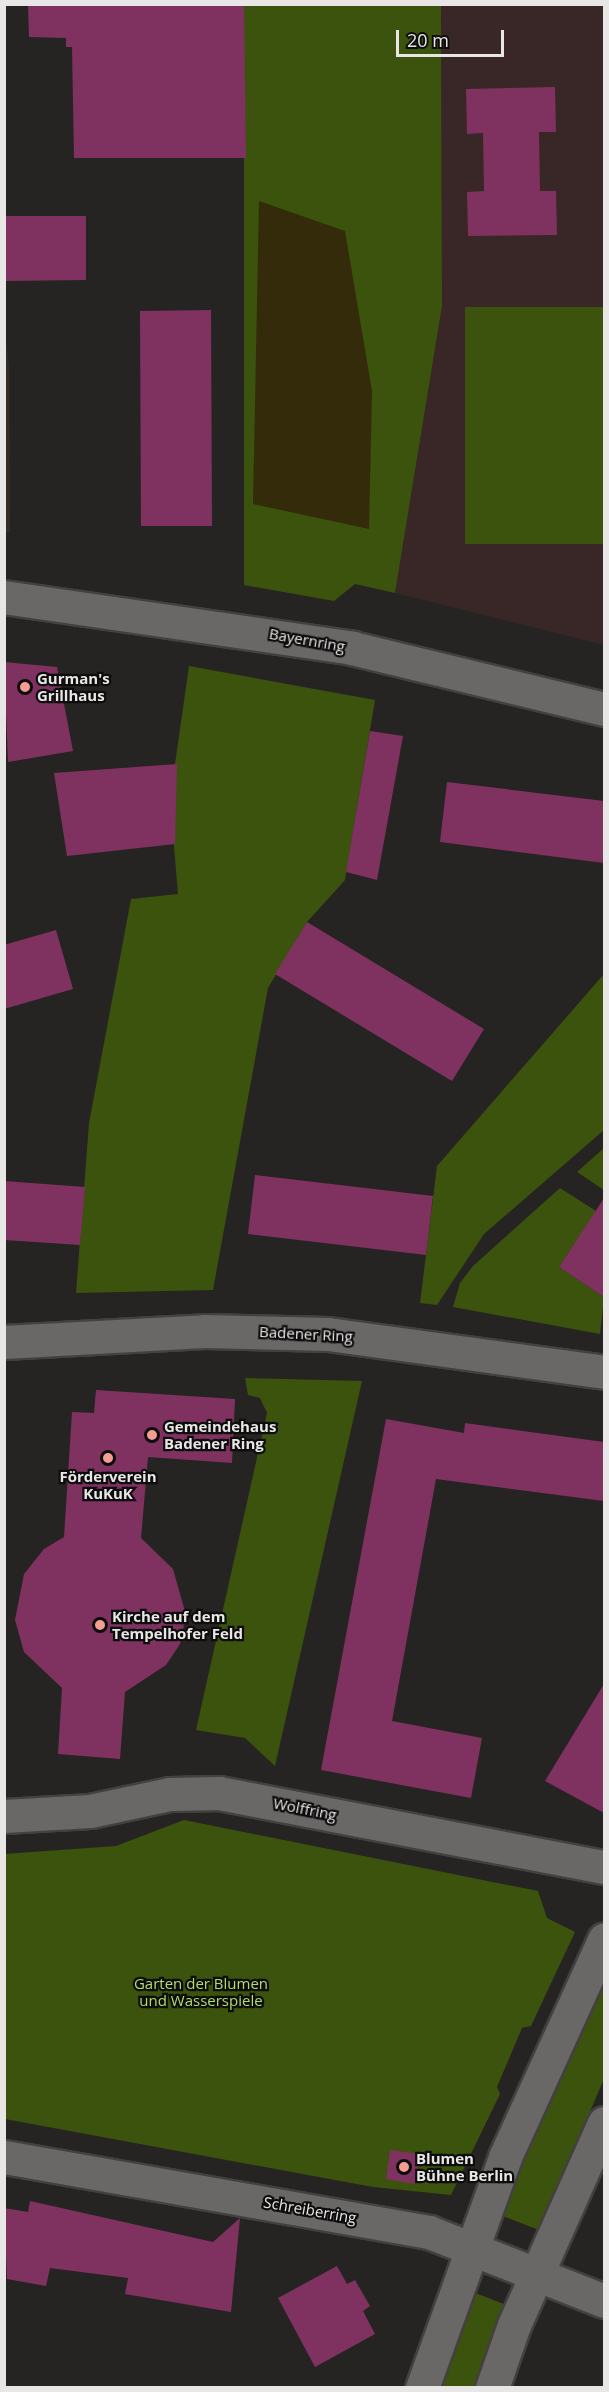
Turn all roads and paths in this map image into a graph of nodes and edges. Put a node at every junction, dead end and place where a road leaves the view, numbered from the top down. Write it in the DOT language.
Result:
graph roads {
  1 [pos="4,597"];
  2 [pos="604,709"];
  3 [pos="4,1342"];
  4 [pos="604,1372"];
  5 [pos="4,1816"];
  6 [pos="604,1867"];
  7 [pos="604,1940"];
  8 [pos="604,2123"];
  9 [pos="4,2157"];
  10 [pos="471,2246"];
  11 [pos="538,2273"];
  12 [pos="604,2301"];
  13 [pos="422,2388"];
  14 [pos="492,2388"];
  1 -- 2 [label="street, Bayernring"];
  3 -- 4 [label="street, Badener Ring"];
  5 -- 6 [label="street, Wolffring"];
  7 -- 10 [label="street"];
  8 -- 11 [label="street"];
  9 -- 10 [label="street, Schreiberring"];
  10 -- 11 [label="street, Schreiberring"];
  10 -- 13 [label="street"];
  11 -- 12 [label="street, Schreiberring"];
  11 -- 14 [label="street"];
}
